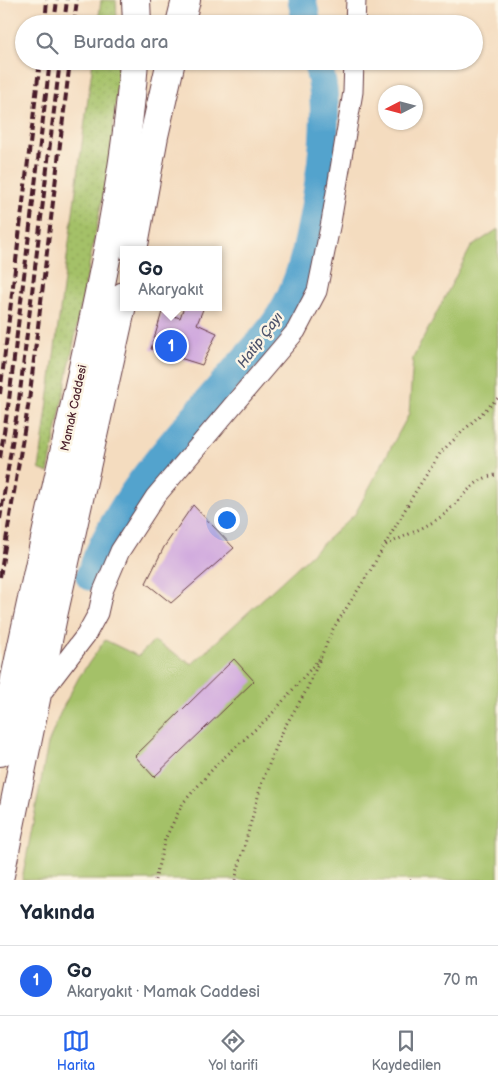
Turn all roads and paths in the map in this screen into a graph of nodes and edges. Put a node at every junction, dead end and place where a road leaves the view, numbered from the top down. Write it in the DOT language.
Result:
graph roads {
  1 [pos="136,0"];
  2 [pos="186,0"];
  3 [pos="356,0"];
  4 [pos="137,15"];
  5 [pos="182,15"];
  6 [pos="356,15"];
  7 [pos="133,70"];
  8 [pos="169,70"];
  9 [pos="354,70"];
  10 [pos="134,246"];
  11 [pos="121,311"];
  12 [pos="498,398"];
  13 [pos="498,475"];
  14 [pos="385,546"];
  15 [pos="322,655"];
  16 [pos="38,698"];
  17 [pos="0,752"];
  18 [pos="0,875"];
  19 [pos="155,880"];
  20 [pos="235,880"];
  1 -- 4 [label="main road"];
  2 -- 5 [label="main road"];
  3 -- 6 [label="street"];
  7 -- 17 [label="main road, Mamak Caddesi"];
  8 -- 10 [label="main road"];
  9 -- 16 [label="street"];
  11 -- 16 [label="main road, Mamak Caddesi"];
  12 -- 14 [label="path"];
  13 -- 14 [label="path"];
  14 -- 15 [label="path"];
  15 -- 19 [label="path"];
  15 -- 20 [label="path"];
  16 -- 18 [label="main road, Mamak Caddesi"];
}
